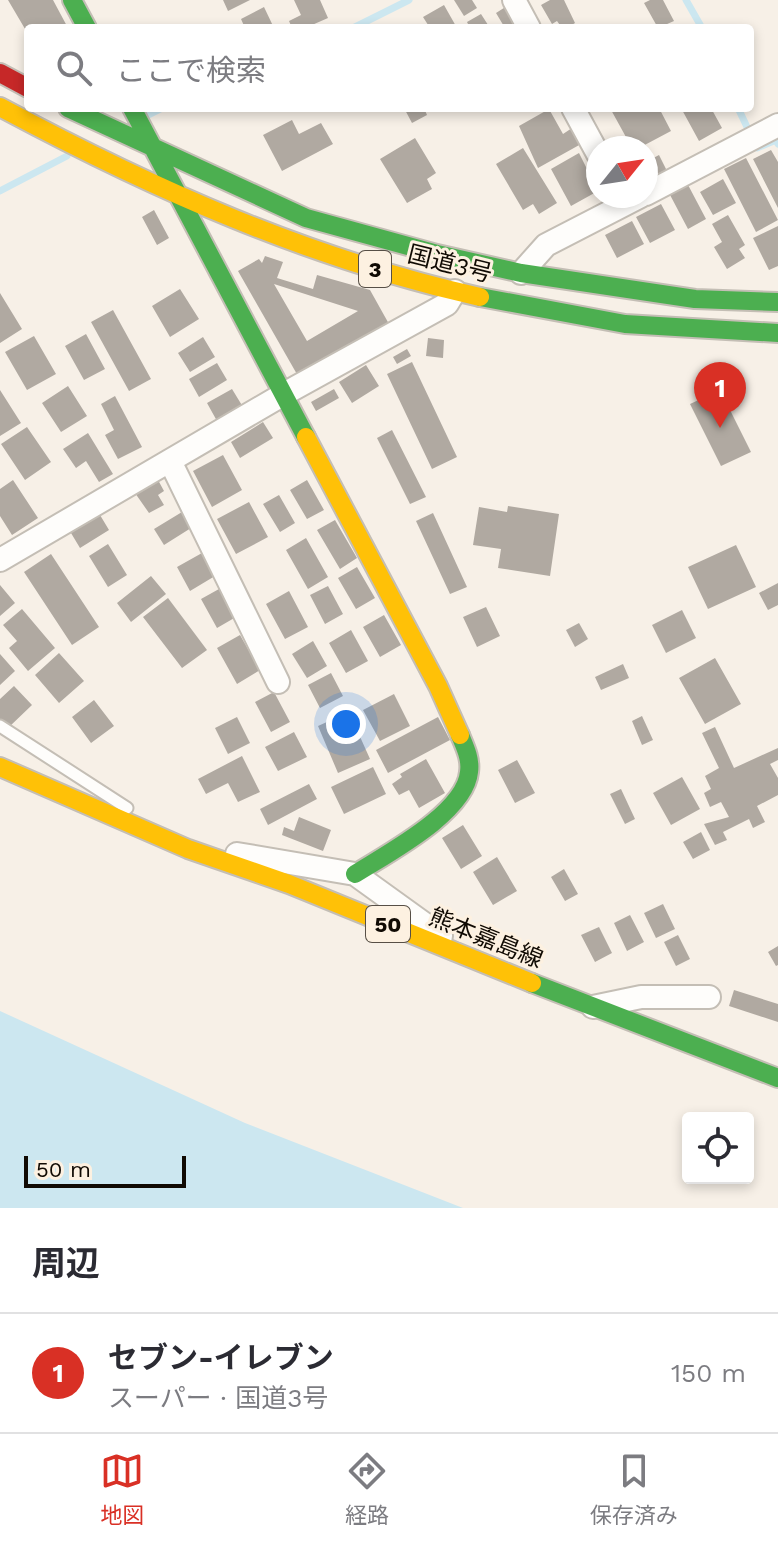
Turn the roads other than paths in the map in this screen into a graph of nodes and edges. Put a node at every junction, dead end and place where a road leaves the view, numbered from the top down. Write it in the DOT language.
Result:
graph roads {
  1 [pos="72,0"];
  2 [pos="514,0"];
  3 [pos="85,24"];
  4 [pos="527,24"];
  5 [pos="0,73"];
  6 [pos="24,86"];
  7 [pos="0,107"];
  8 [pos="76,112"];
  9 [pos="134,112"];
  10 [pos="575,112"];
  11 [pos="778,125"];
  12 [pos="588,136"];
  13 [pos="156,151"];
  14 [pos="658,188"];
  15 [pos="180,197"];
  16 [pos="607,208"];
  17 [pos="521,273"];
  18 [pos="455,291"];
  19 [pos="778,302"];
  20 [pos="778,333"];
  21 [pos="284,394"];
  22 [pos="170,461"];
  23 [pos="1,558"];
  24 [pos="278,682"];
  25 [pos="0,726"];
  26 [pos="0,767"];
  27 [pos="152,834"];
  28 [pos="188,849"];
  29 [pos="355,874"];
  30 [pos="467,957"];
  31 [pos="709,997"];
  32 [pos="592,1007"];
  33 [pos="778,1078"];
  1 -- 3 [label="main road"];
  2 -- 4 [label="street"];
  5 -- 6 [label="main road"];
  7 -- 15 [label="main road, 国道3号 / 3"];
  8 -- 13 [label="main road, 国道3号 / 3"];
  9 -- 13 [label="main road"];
  10 -- 12 [label="street"];
  11 -- 14 [label="street"];
  13 -- 15 [label="main road"];
  13 -- 17 [label="main road, 国道3号 / 3"];
  15 -- 18 [label="main road, 国道3号 / 3"];
  15 -- 21 [label="main road"];
  16 -- 17 [label="street"];
  17 -- 19 [label="main road, 国道3号 / 3"];
  18 -- 20 [label="main road, 国道3号 / 3"];
  18 -- 21 [label="street"];
  21 -- 22 [label="street"];
  21 -- 29 [label="main road"];
  22 -- 23 [label="street"];
  22 -- 24 [label="street"];
  25 -- 27 [label="lane"];
  26 -- 27 [label="main road, 熊本嘉島線 / 50"];
  27 -- 28 [label="main road, 熊本嘉島線 / 50"];
  28 -- 29 [label="street"];
  28 -- 30 [label="main road, 熊本嘉島線 / 50"];
  29 -- 30 [label="street"];
  30 -- 32 [label="main road, 熊本嘉島線 / 50"];
  31 -- 32 [label="street"];
  32 -- 33 [label="main road, 熊本嘉島線 / 50"];
}
